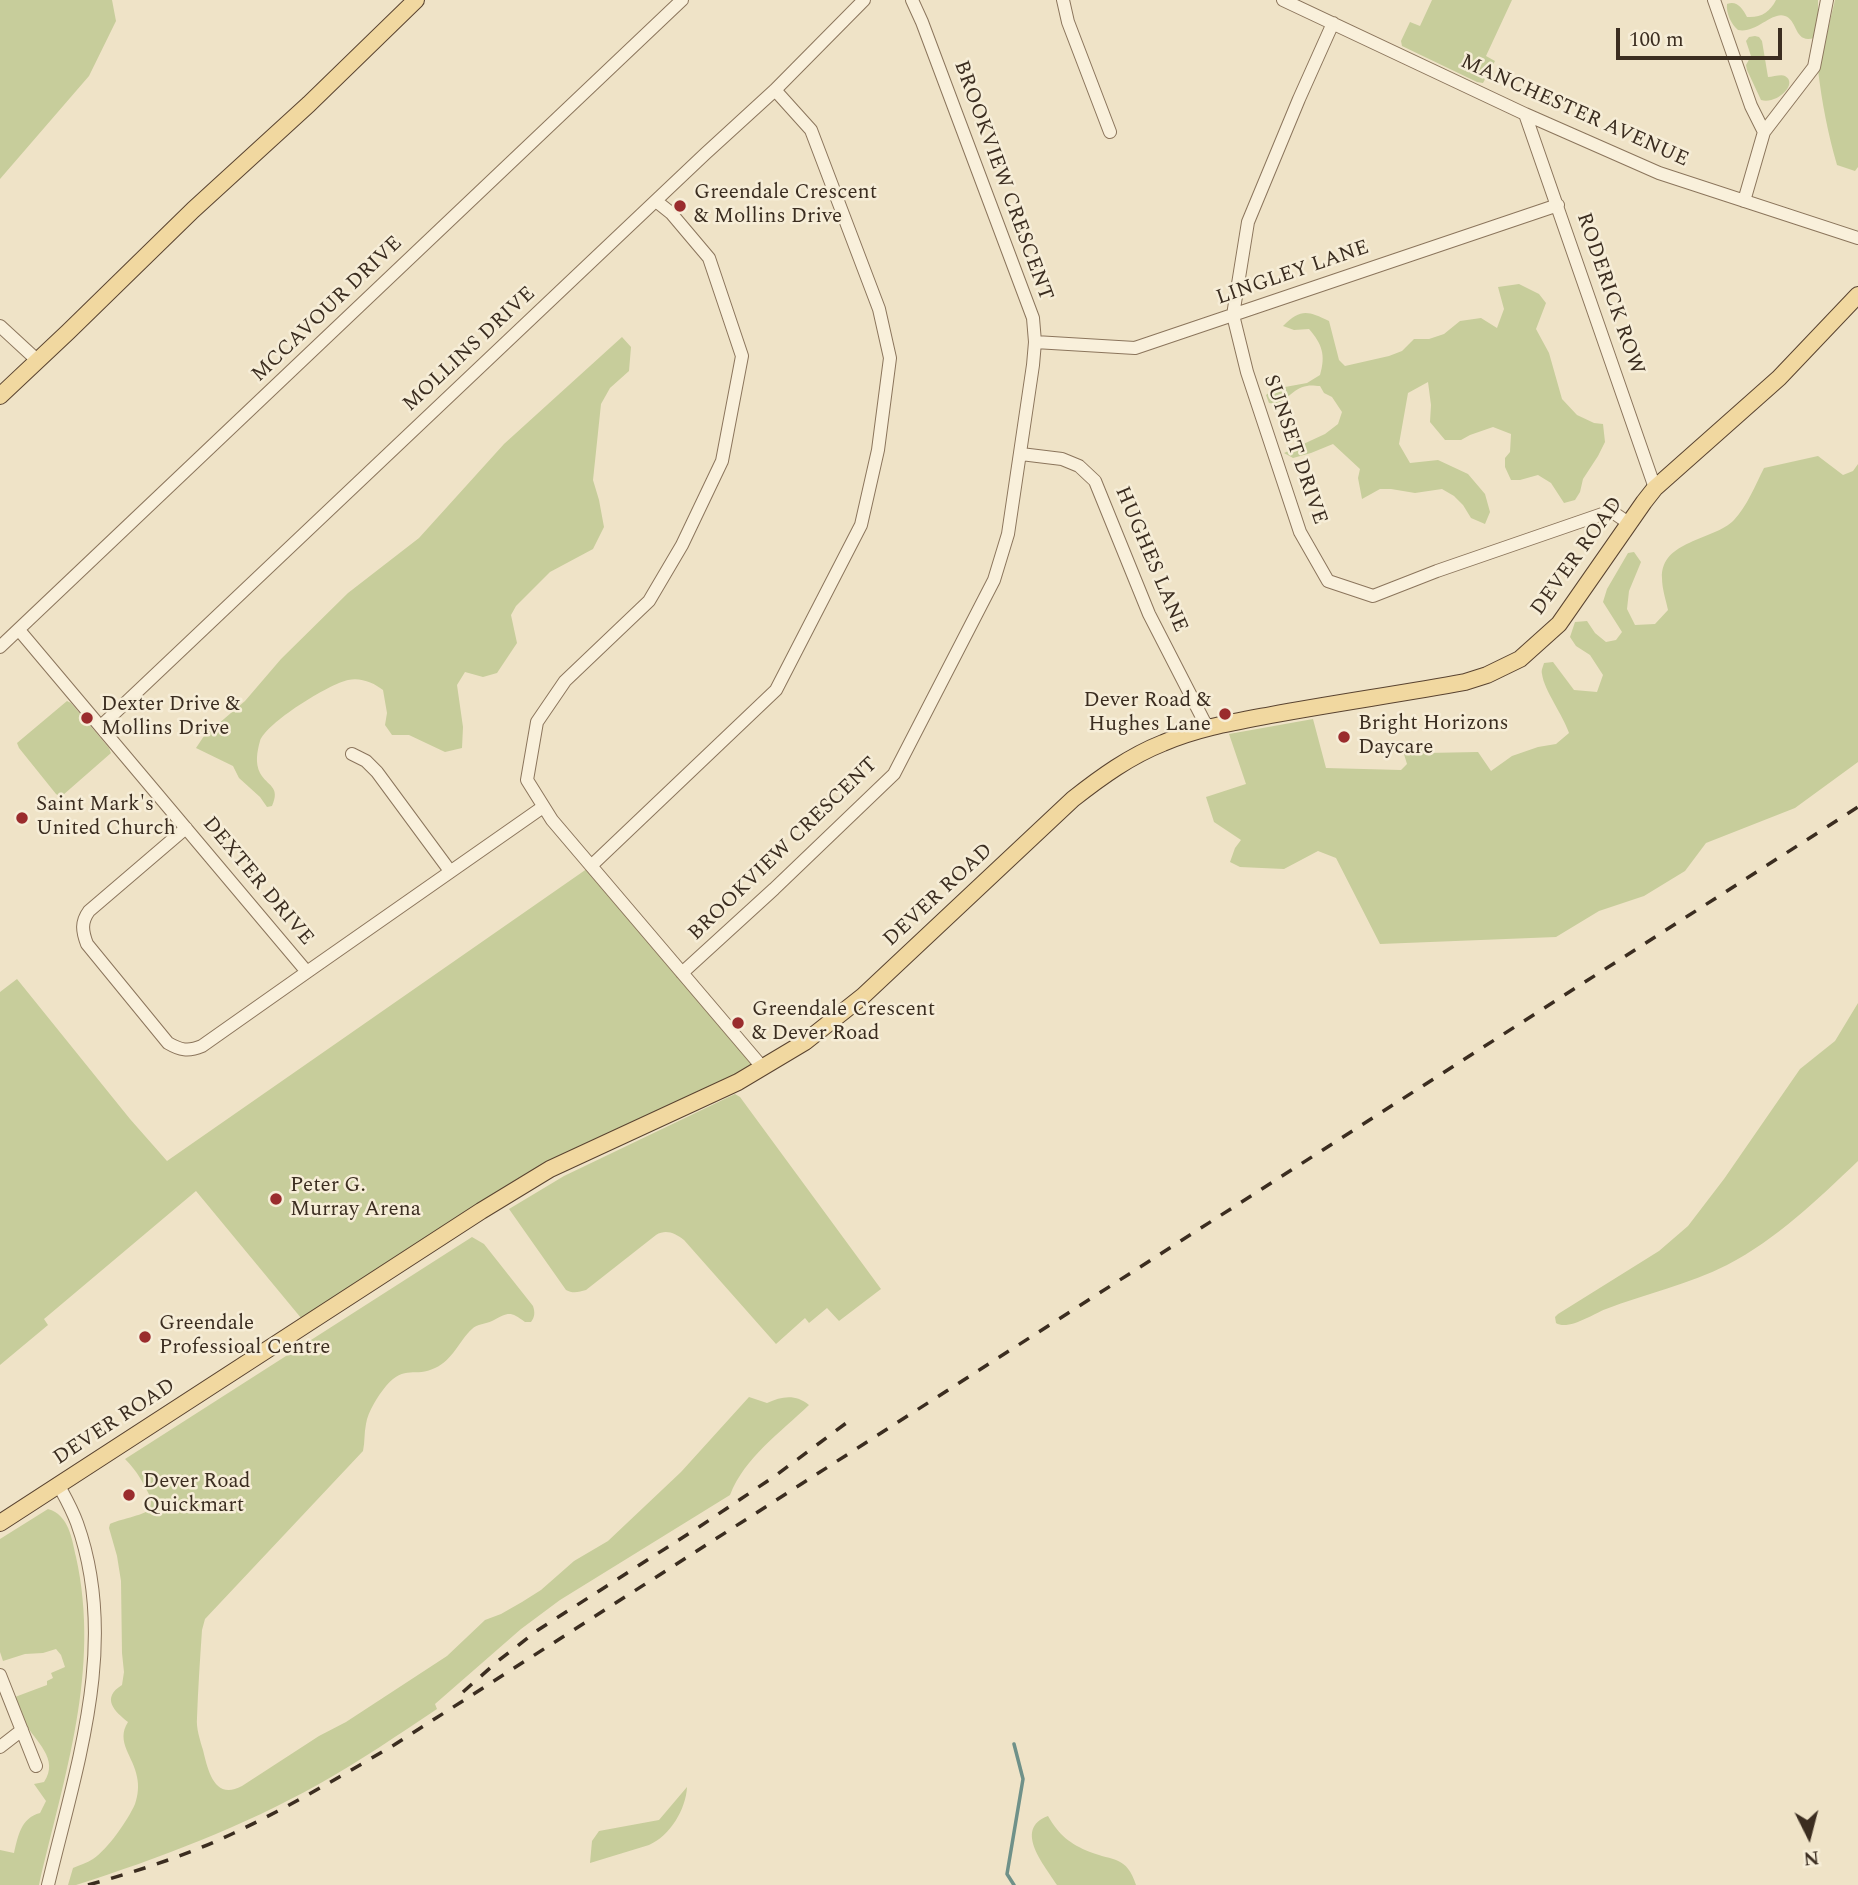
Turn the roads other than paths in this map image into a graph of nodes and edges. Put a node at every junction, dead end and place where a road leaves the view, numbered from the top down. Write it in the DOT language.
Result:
graph roads {
  1 [pos="416,0"];
  2 [pos="682,0"];
  3 [pos="864,0"];
  4 [pos="912,0"];
  5 [pos="1063,0"];
  6 [pos="1283,0"];
  7 [pos="1714,0"];
  8 [pos="1826,0"];
  9 [pos="1333,23"];
  10 [pos="775,90"];
  11 [pos="1525,114"];
  12 [pos="1110,132"];
  13 [pos="1764,132"];
  14 [pos="656,201"];
  15 [pos="1744,201"];
  16 [pos="1558,205"];
  17 [pos="1858,238"];
  18 [pos="1858,295"];
  19 [pos="1233,314"];
  20 [pos="0,326"];
  21 [pos="1035,342"];
  22 [pos="38,360"];
  23 [pos="0,396"];
  24 [pos="1021,454"];
  25 [pos="1656,488"];
  26 [pos="1630,524"];
  27 [pos="19,629"];
  28 [pos="0,647"];
  29 [pos="100,726"];
  30 [pos="1207,727"];
  31 [pos="352,754"];
  32 [pos="543,807"];
  33 [pos="186,828"];
  34 [pos="591,866"];
  35 [pos="450,872"];
  36 [pos="307,972"];
  37 [pos="682,973"];
  38 [pos="762,1068"];
  39 [pos="58,1484"];
  40 [pos="0,1522"];
  41 [pos="0,1675"];
  42 [pos="22,1730"];
  43 [pos="0,1747"];
  44 [pos="36,1766"];
  45 [pos="48,1885"];
  1 -- 22 [label="main road"];
  2 -- 27 [label="street, MCCAVOUR DRIVE"];
  3 -- 10 [label="street, MOLLINS DRIVE"];
  4 -- 21 [label="street, BROOKVIEW CRESCENT"];
  5 -- 12 [label="street"];
  6 -- 9 [label="street, MANCHESTER AVENUE"];
  7 -- 13 [label="street"];
  8 -- 13 [label="street"];
  9 -- 11 [label="street, MANCHESTER AVENUE"];
  9 -- 19 [label="street, SUNSET DRIVE"];
  10 -- 14 [label="street, MOLLINS DRIVE"];
  10 -- 34 [label="street"];
  11 -- 15 [label="street, MANCHESTER AVENUE"];
  11 -- 16 [label="street, RODERICK ROW"];
  13 -- 15 [label="street"];
  14 -- 29 [label="street, MOLLINS DRIVE"];
  14 -- 32 [label="street"];
  15 -- 17 [label="street, MANCHESTER AVENUE"];
  16 -- 19 [label="street, LINGLEY LANE"];
  16 -- 25 [label="street, RODERICK ROW"];
  18 -- 25 [label="main road, DEVER ROAD"];
  19 -- 21 [label="street, LINGLEY LANE"];
  19 -- 26 [label="street, SUNSET DRIVE"];
  20 -- 22 [label="street"];
  21 -- 24 [label="street, BROOKVIEW CRESCENT"];
  22 -- 23 [label="main road"];
  24 -- 30 [label="street, HUGHES LANE"];
  24 -- 37 [label="street, BROOKVIEW CRESCENT"];
  25 -- 26 [label="main road, DEVER ROAD"];
  26 -- 30 [label="main road, DEVER ROAD"];
  27 -- 28 [label="street, MCCAVOUR DRIVE"];
  27 -- 29 [label="street, DEXTER DRIVE"];
  29 -- 33 [label="street, DEXTER DRIVE"];
  30 -- 38 [label="main road, DEVER ROAD"];
  31 -- 35 [label="street"];
  32 -- 34 [label="street"];
  32 -- 35 [label="street, DEXTER DRIVE"];
  33 -- 36 [label="street, DEXTER DRIVE"];
  33 -- 36 [label="street"];
  34 -- 37 [label="street"];
  35 -- 36 [label="street, DEXTER DRIVE"];
  37 -- 38 [label="street"];
  38 -- 39 [label="main road, DEVER ROAD"];
  39 -- 40 [label="main road, DEVER ROAD"];
  39 -- 45 [label="street"];
  41 -- 42 [label="street"];
  42 -- 43 [label="street"];
  42 -- 44 [label="street"];
}
